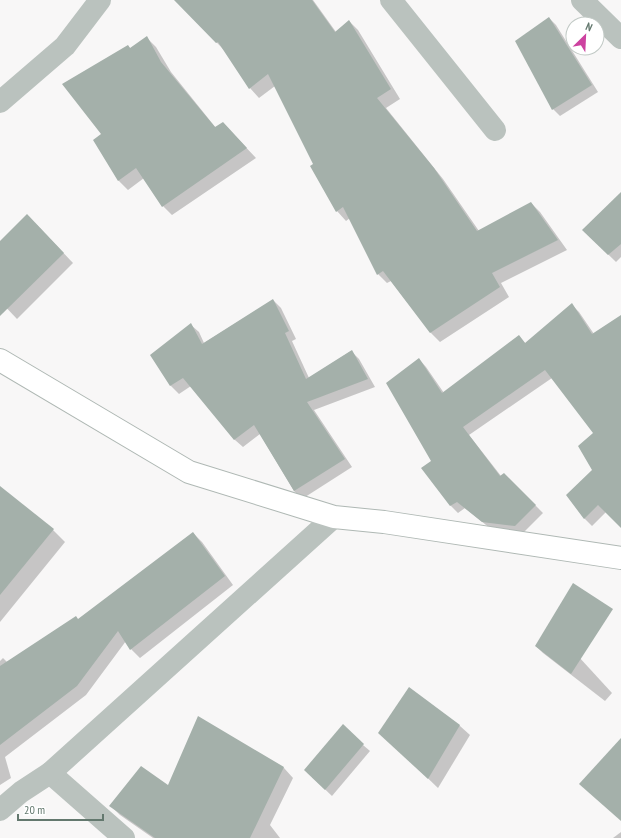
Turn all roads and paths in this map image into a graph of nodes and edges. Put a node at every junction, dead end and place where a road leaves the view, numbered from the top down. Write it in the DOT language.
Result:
graph roads {
  1 [pos="100,0"];
  2 [pos="391,0"];
  3 [pos="582,0"];
  4 [pos="621,38"];
  5 [pos="0,102"];
  6 [pos="495,130"];
  7 [pos="0,360"];
  8 [pos="334,517"];
  9 [pos="621,558"];
  10 [pos="50,773"];
  11 [pos="0,810"];
  12 [pos="124,838"];
  1 -- 5 [label="street"];
  2 -- 6 [label="street"];
  3 -- 4 [label="street"];
  7 -- 8 [label="street"];
  8 -- 9 [label="street"];
  8 -- 10 [label="street"];
  10 -- 11 [label="street"];
  10 -- 12 [label="street"];
}
